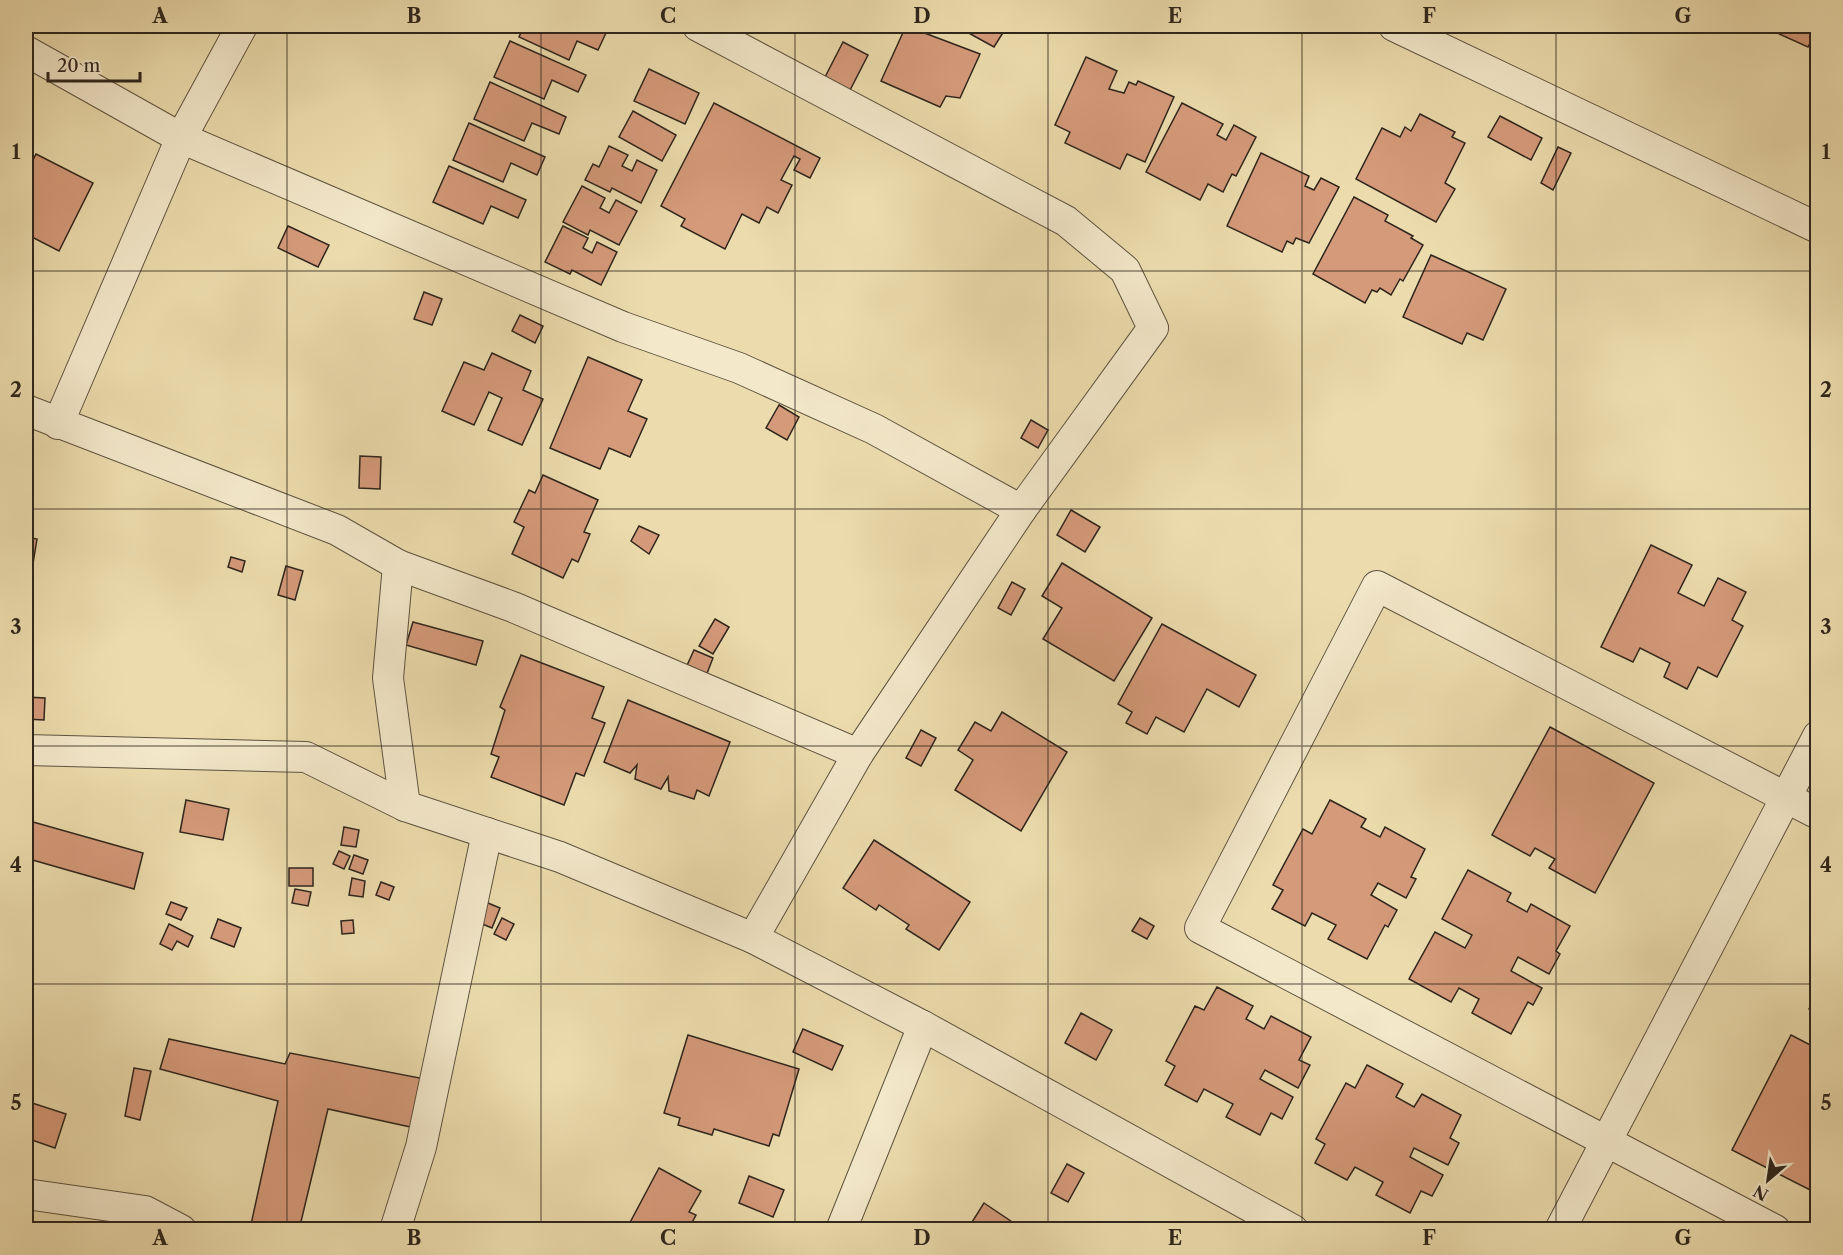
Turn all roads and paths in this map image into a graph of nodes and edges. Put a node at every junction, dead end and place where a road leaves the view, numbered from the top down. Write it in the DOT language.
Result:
graph roads {
  1 [pos="242,26"];
  2 [pos="698,26"];
  3 [pos="1395,26"];
  4 [pos="26,51"];
  5 [pos="181,138"];
  6 [pos="1818,228"];
  7 [pos="26,410"];
  8 [pos="58,424"];
  9 [pos="1021,510"];
  10 [pos="398,565"];
  11 [pos="1818,736"];
  12 [pos="26,750"];
  13 [pos="858,754"];
  14 [pos="1784,797"];
  15 [pos="405,806"];
  16 [pos="1818,814"];
  17 [pos="487,833"];
  18 [pos="753,938"];
  19 [pos="923,1026"];
  20 [pos="1607,1141"];
  21 [pos="26,1194"];
  22 [pos="181,1230"];
  23 [pos="395,1230"];
  24 [pos="841,1230"];
  25 [pos="1293,1230"];
  26 [pos="1560,1230"];
  27 [pos="1775,1230"];
  1 -- 5 [label="street"];
  2 -- 9 [label="street"];
  3 -- 6 [label="street"];
  4 -- 5 [label="street"];
  5 -- 8 [label="street"];
  5 -- 9 [label="street"];
  7 -- 8 [label="street"];
  8 -- 10 [label="street"];
  9 -- 13 [label="street"];
  10 -- 13 [label="street"];
  10 -- 15 [label="street"];
  11 -- 14 [label="street"];
  12 -- 15 [label="street"];
  13 -- 18 [label="street"];
  14 -- 16 [label="street"];
  14 -- 20 [label="street"];
  14 -- 20 [label="street"];
  15 -- 17 [label="street"];
  17 -- 18 [label="street"];
  17 -- 23 [label="street"];
  18 -- 19 [label="street"];
  19 -- 24 [label="street"];
  19 -- 25 [label="street"];
  20 -- 26 [label="street"];
  20 -- 27 [label="street"];
  21 -- 22 [label="street"];
}
